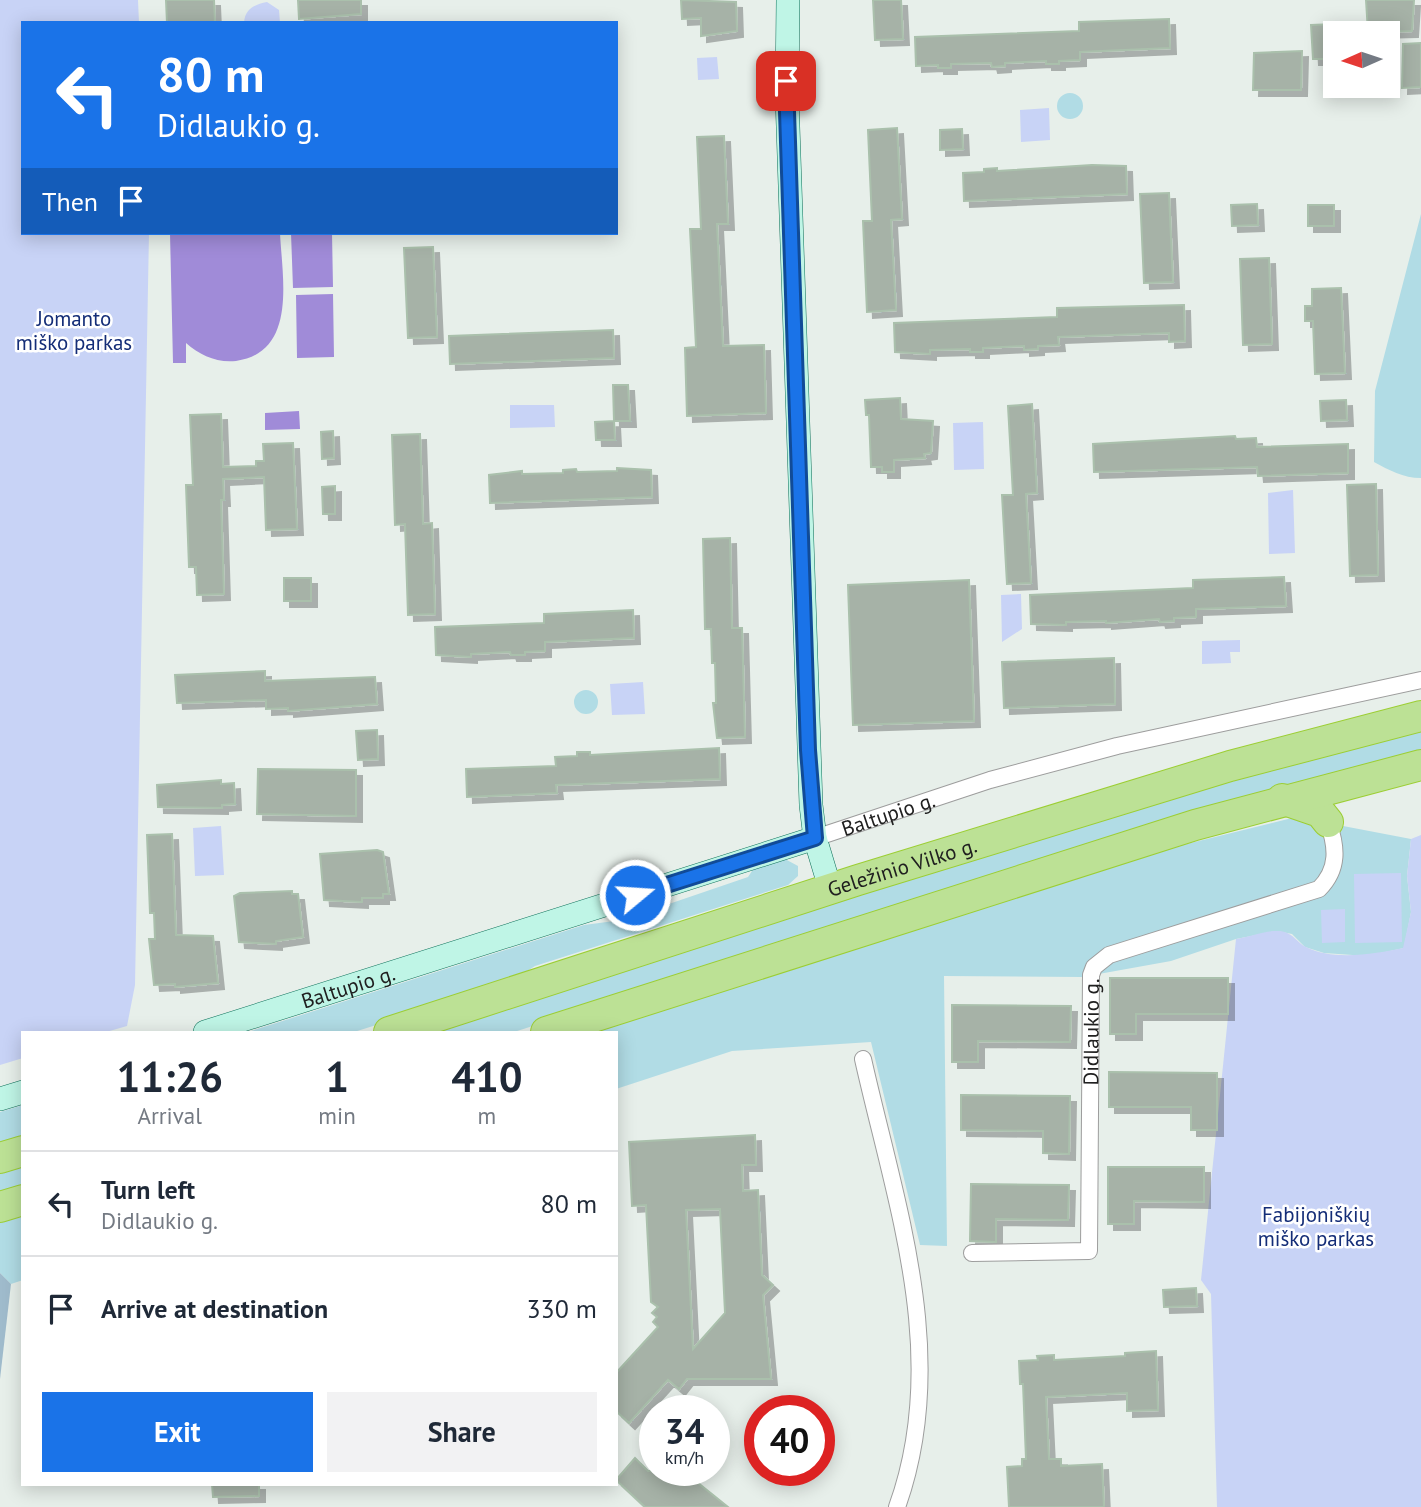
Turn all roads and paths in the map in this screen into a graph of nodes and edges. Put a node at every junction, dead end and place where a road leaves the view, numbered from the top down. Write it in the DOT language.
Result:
graph roads {
  1 [pos="788,0"];
  2 [pos="1421,680"];
  3 [pos="1421,716"];
  4 [pos="1421,765"];
  5 [pos="1357,780"];
  6 [pos="1282,799"];
  7 [pos="1328,822"];
  8 [pos="815,838"];
  9 [pos="830,888"];
  10 [pos="208,1031"];
  11 [pos="392,1031"];
  12 [pos="550,1031"];
  13 [pos="863,1059"];
  14 [pos="21,1092"];
  15 [pos="0,1099"];
  16 [pos="21,1152"];
  17 [pos="0,1158"];
  18 [pos="21,1201"];
  19 [pos="0,1208"];
  20 [pos="972,1253"];
  21 [pos="897,1507"];
  1 -- 8 [label="street"];
  2 -- 8 [label="street, Baltupio g."];
  3 -- 9 [label="highway, Geležinio Vilko g."];
  4 -- 5 [label="highway"];
  5 -- 6 [label="highway"];
  5 -- 7 [label="highway"];
  6 -- 7 [label="highway"];
  6 -- 12 [label="highway"];
  7 -- 20 [label="street, Didlaukio g."];
  8 -- 9 [label="street"];
  8 -- 10 [label="street, Baltupio g."];
  9 -- 11 [label="highway, Geležinio Vilko g."];
  13 -- 21 [label="street"];
  14 -- 15 [label="street"];
  16 -- 17 [label="highway"];
  18 -- 19 [label="highway"];
}
